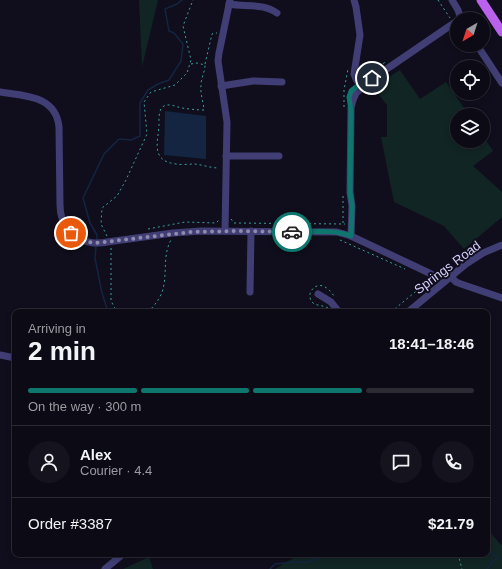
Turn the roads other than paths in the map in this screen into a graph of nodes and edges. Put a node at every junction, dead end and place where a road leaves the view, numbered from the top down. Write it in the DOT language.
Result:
graph roads {
  1 [pos="354,0"];
  2 [pos="452,0"];
  3 [pos="481,0"];
  4 [pos="229,2"];
  5 [pos="458,12"];
  6 [pos="277,13"];
  7 [pos="450,26"];
  8 [pos="502,32"];
  9 [pos="482,52"];
  10 [pos="282,82"];
  11 [pos="358,83"];
  12 [pos="502,83"];
  13 [pos="221,86"];
  14 [pos="0,92"];
  15 [pos="226,156"];
  16 [pos="279,156"];
  17 [pos="225,231"];
  18 [pos="250,231"];
  19 [pos="351,236"];
  20 [pos="502,245"];
  21 [pos="448,279"];
  22 [pos="250,292"];
  23 [pos="318,294"];
  24 [pos="502,298"];
  25 [pos="337,309"];
  26 [pos="412,309"];
  27 [pos="0,355"];
  28 [pos="12,357"];
  29 [pos="119,557"];
  30 [pos="105,569"];
  1 -- 11 [label="street"];
  2 -- 5 [label="street"];
  3 -- 8 [label="main road"];
  4 -- 6 [label="street"];
  4 -- 13 [label="street"];
  7 -- 11 [label="street"];
  9 -- 12 [label="street"];
  10 -- 13 [label="street"];
  11 -- 19 [label="street"];
  13 -- 15 [label="street"];
  14 -- 17 [label="street"];
  15 -- 16 [label="street"];
  15 -- 17 [label="street"];
  17 -- 18 [label="street"];
  18 -- 19 [label="street"];
  18 -- 22 [label="street"];
  19 -- 21 [label="street"];
  20 -- 21 [label="street, Springs Road"];
  21 -- 24 [label="street"];
  21 -- 26 [label="street, Springs Road"];
  23 -- 25 [label="street"];
  27 -- 28 [label="street"];
  29 -- 30 [label="street"];
}
